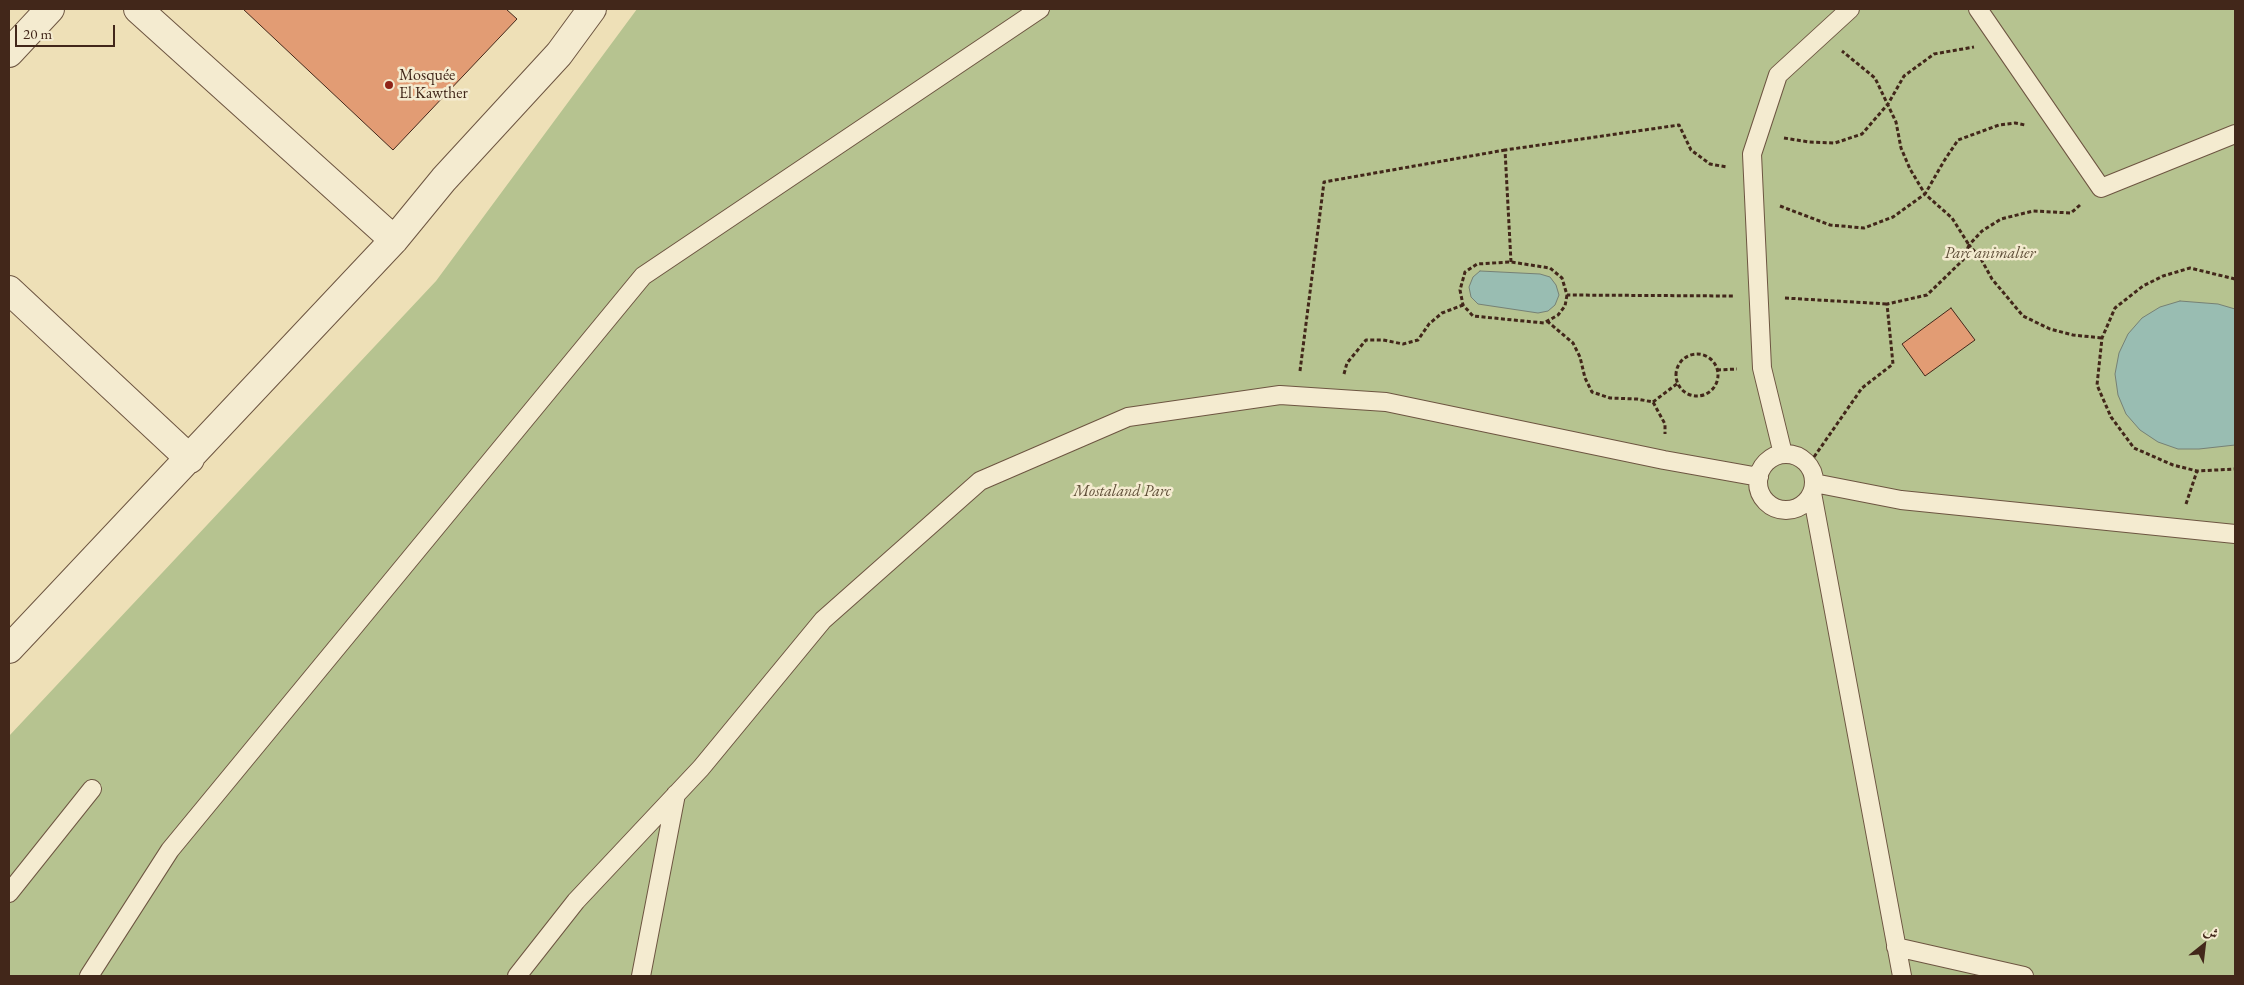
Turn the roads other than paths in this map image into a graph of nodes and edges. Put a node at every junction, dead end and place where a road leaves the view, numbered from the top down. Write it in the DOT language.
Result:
graph roads {
  1 [pos="50,9"];
  2 [pos="138,9"];
  3 [pos="592,9"];
  4 [pos="1040,9"];
  5 [pos="1850,9"];
  6 [pos="1978,9"];
  7 [pos="9,53"];
  8 [pos="2235,134"];
  9 [pos="394,240"];
  10 [pos="9,290"];
  11 [pos="1783,454"];
  12 [pos="190,459"];
  13 [pos="1759,476"];
  14 [pos="1813,488"];
  15 [pos="2235,534"];
  16 [pos="9,649"];
  17 [pos="92,789"];
  18 [pos="676,794"];
  19 [pos="9,893"];
  20 [pos="1896,947"];
  21 [pos="89,976"];
  22 [pos="517,976"];
  23 [pos="641,976"];
  24 [pos="1902,976"];
  25 [pos="2024,976"];
  1 -- 7 [label="street"];
  2 -- 9 [label="street"];
  3 -- 9 [label="street"];
  4 -- 21 [label="lane"];
  5 -- 11 [label="lane"];
  6 -- 8 [label="lane"];
  9 -- 12 [label="street"];
  10 -- 12 [label="street"];
  11 -- 13 [label="lane"];
  11 -- 14 [label="lane"];
  12 -- 16 [label="street"];
  13 -- 14 [label="lane"];
  13 -- 18 [label="lane"];
  14 -- 15 [label="lane"];
  14 -- 20 [label="lane"];
  17 -- 19 [label="lane"];
  18 -- 22 [label="lane"];
  18 -- 23 [label="lane"];
  20 -- 24 [label="lane"];
  20 -- 25 [label="lane"];
}
